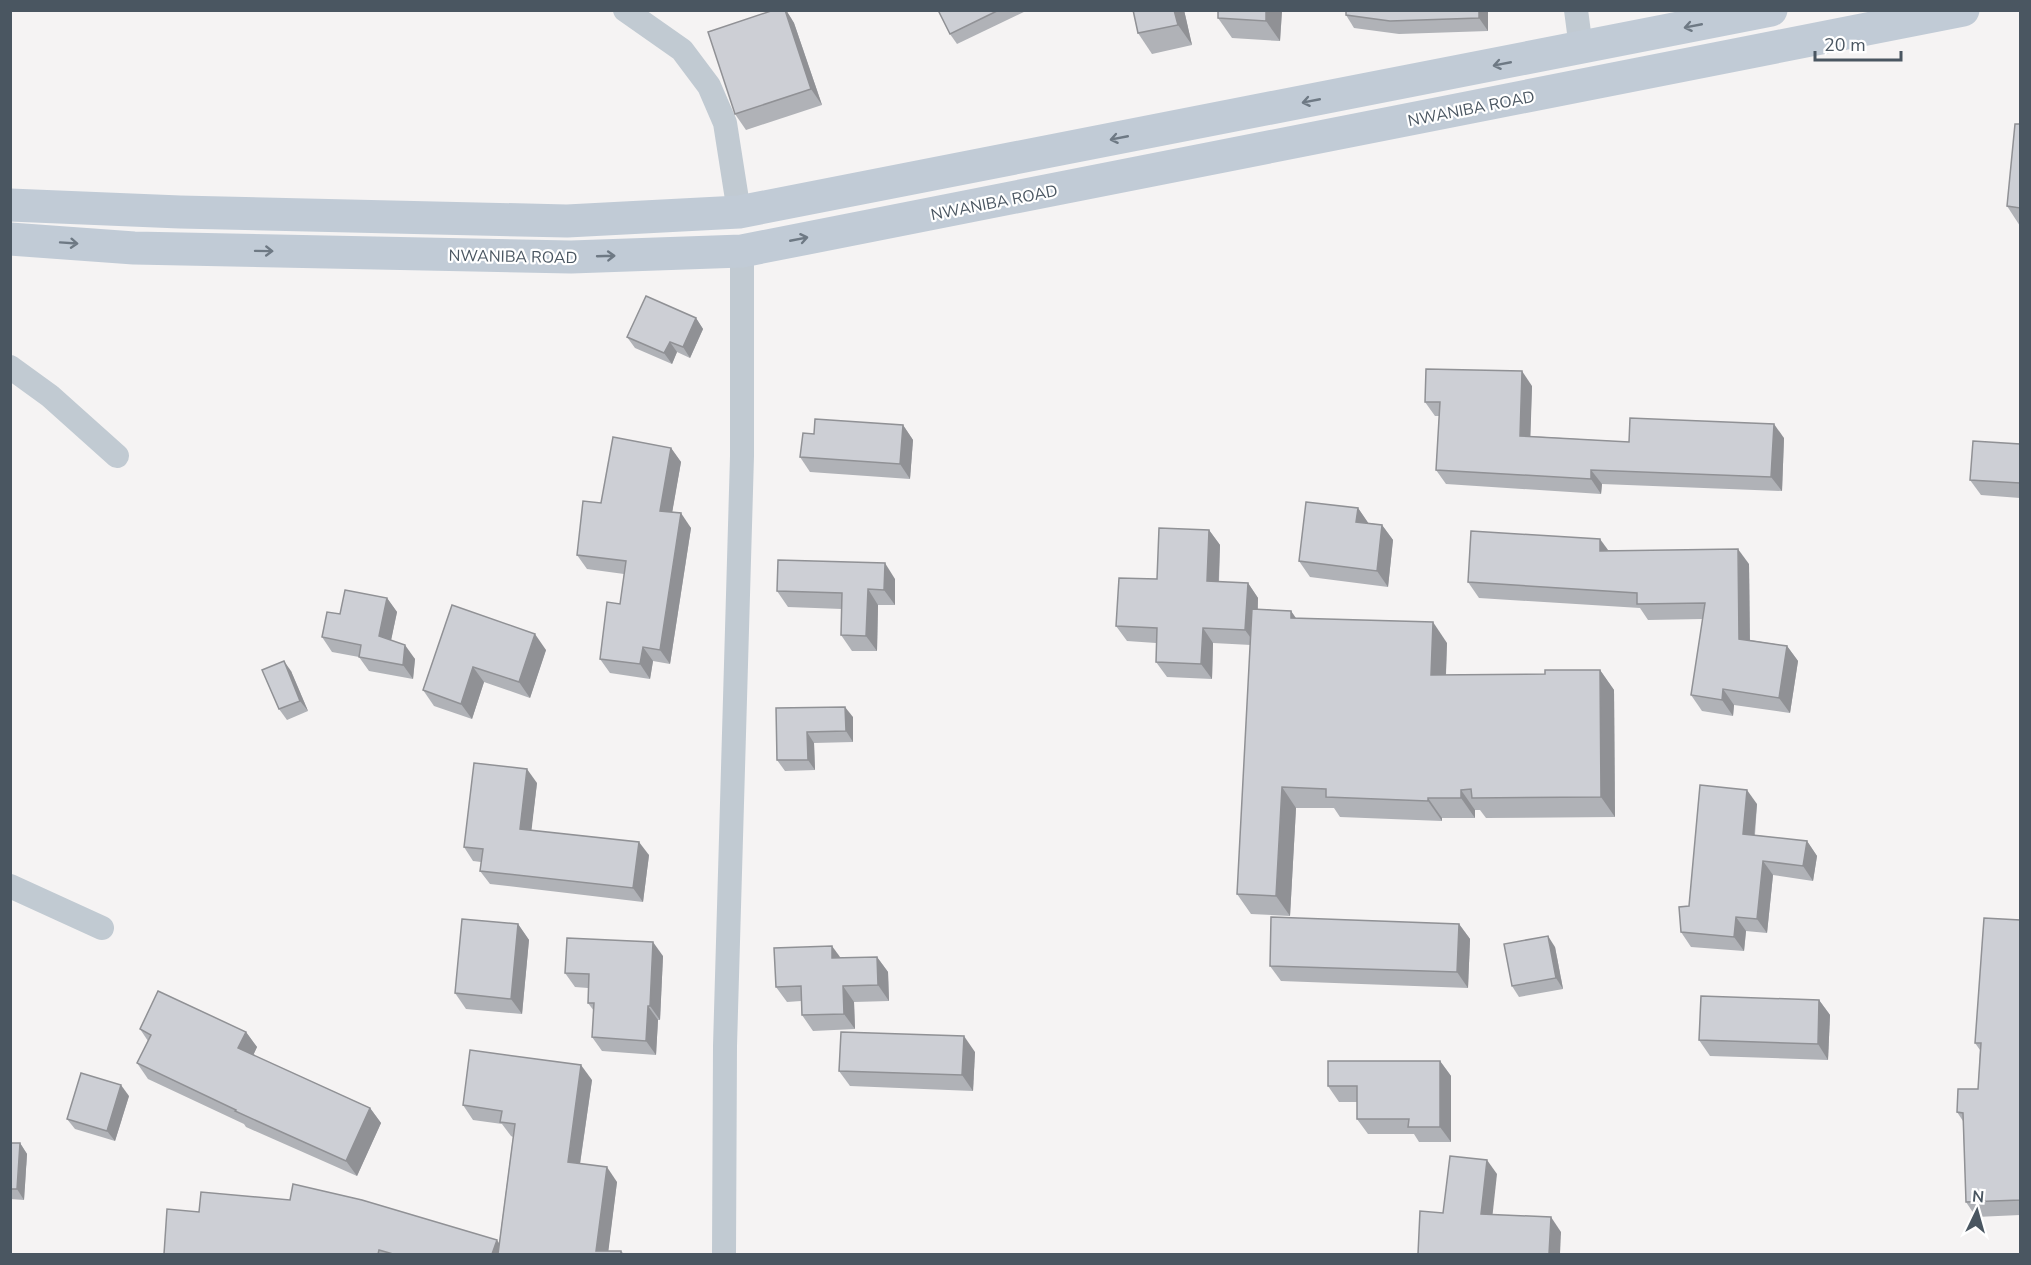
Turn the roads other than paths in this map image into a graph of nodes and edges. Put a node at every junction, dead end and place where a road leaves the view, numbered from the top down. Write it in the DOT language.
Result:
graph roads {
  1 [pos="626,10"];
  2 [pos="1576,10"];
  3 [pos="1771,10"];
  4 [pos="1964,10"];
  5 [pos="1581,48"];
  6 [pos="10,205"];
  7 [pos="739,212"];
  8 [pos="10,239"];
  9 [pos="742,250"];
  10 [pos="10,367"];
  11 [pos="117,456"];
  12 [pos="10,886"];
  13 [pos="102,928"];
  14 [pos="724,1254"];
  1 -- 7 [label="street"];
  2 -- 5 [label="street"];
  3 -- 5 [label="main road, one-way"];
  9 -- 4 [label="main road, NWANIBA ROAD, one-way"];
  5 -- 7 [label="main road, one-way"];
  6 -- 7 [label="main road"];
  8 -- 9 [label="main road, NWANIBA ROAD, one-way"];
  9 -- 14 [label="street"];
  10 -- 11 [label="street"];
  12 -- 13 [label="street"];
}
